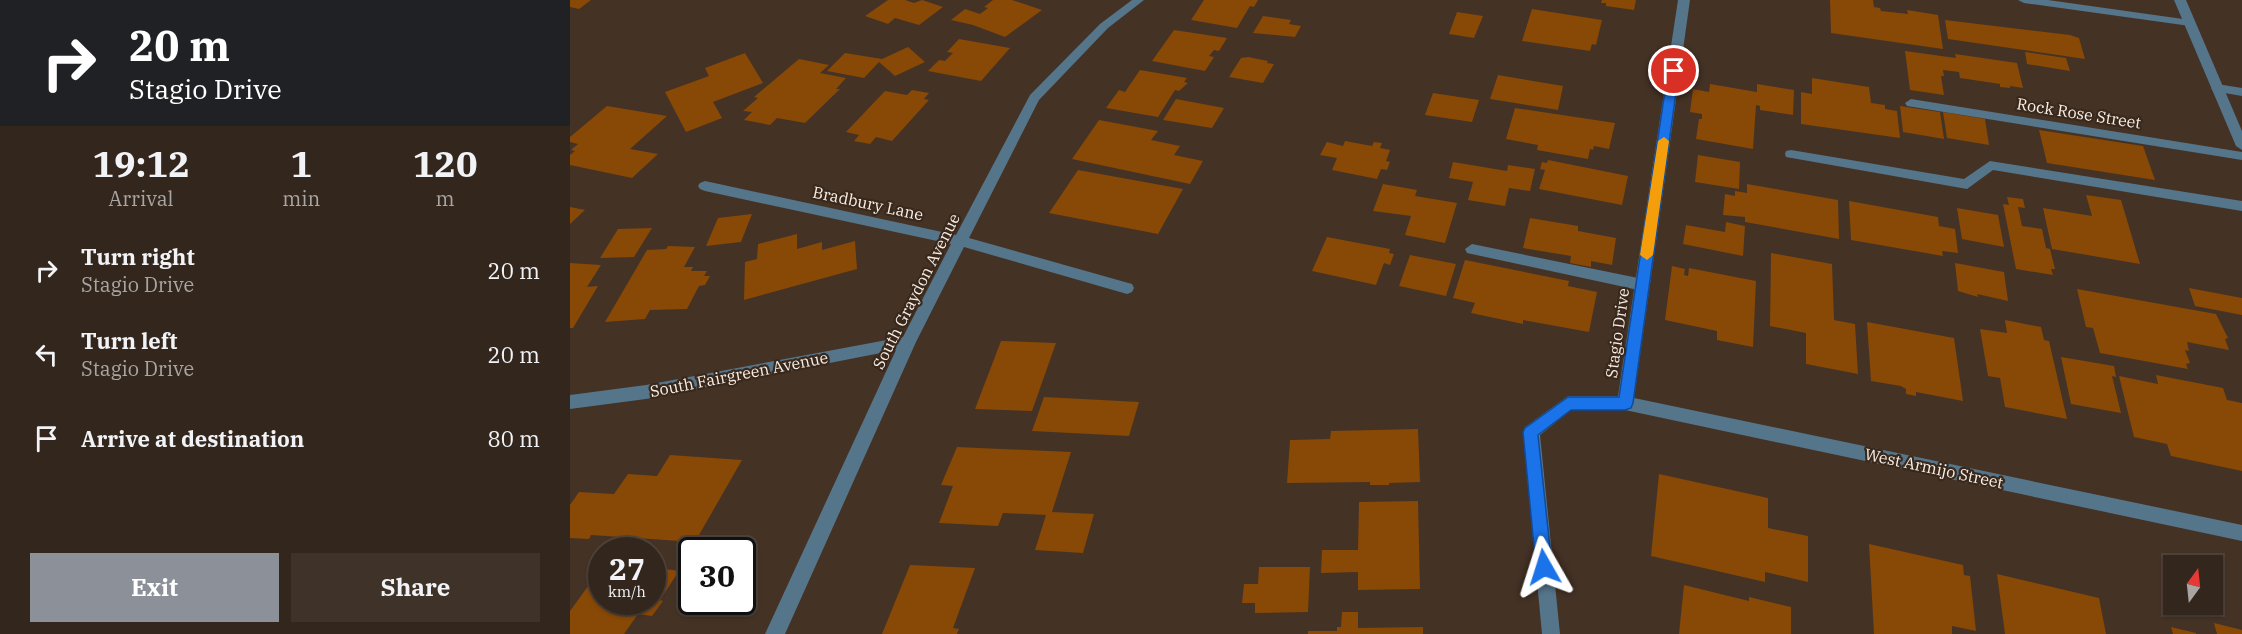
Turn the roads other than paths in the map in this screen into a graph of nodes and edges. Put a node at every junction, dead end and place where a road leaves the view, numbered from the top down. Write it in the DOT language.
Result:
graph roads {
  1 [pos="1139,0"];
  2 [pos="1684,0"];
  3 [pos="2024,0"];
  4 [pos="2180,0"];
  5 [pos="2190,23"];
  6 [pos="2217,88"];
  7 [pos="2242,92"];
  8 [pos="1911,103"];
  9 [pos="2242,146"];
  10 [pos="1791,154"];
  11 [pos="2242,156"];
  12 [pos="705,186"];
  13 [pos="2242,206"];
  14 [pos="962,241"];
  15 [pos="1472,249"];
  16 [pos="1643,285"];
  17 [pos="1127,288"];
  18 [pos="908,342"];
  19 [pos="570,402"];
  20 [pos="1625,403"];
  21 [pos="2242,533"];
  22 [pos="775,634"];
  23 [pos="1551,634"];
  1 -- 14 [label="street, South Graydon Avenue"];
  2 -- 16 [label="street, Stagio Drive"];
  3 -- 5 [label="street"];
  4 -- 5 [label="street"];
  5 -- 6 [label="street"];
  6 -- 7 [label="street"];
  6 -- 9 [label="street"];
  8 -- 11 [label="street, Rock Rose Street"];
  10 -- 13 [label="street"];
  12 -- 14 [label="street, Bradbury Lane"];
  14 -- 17 [label="street, Bradbury Lane"];
  14 -- 18 [label="street, South Graydon Avenue"];
  15 -- 16 [label="street"];
  16 -- 20 [label="street, Stagio Drive"];
  18 -- 19 [label="street, South Fairgreen Avenue"];
  18 -- 22 [label="street, South Graydon Avenue"];
  20 -- 21 [label="street, West Armijo Street"];
  20 -- 23 [label="street, Stagio Drive"];
}
